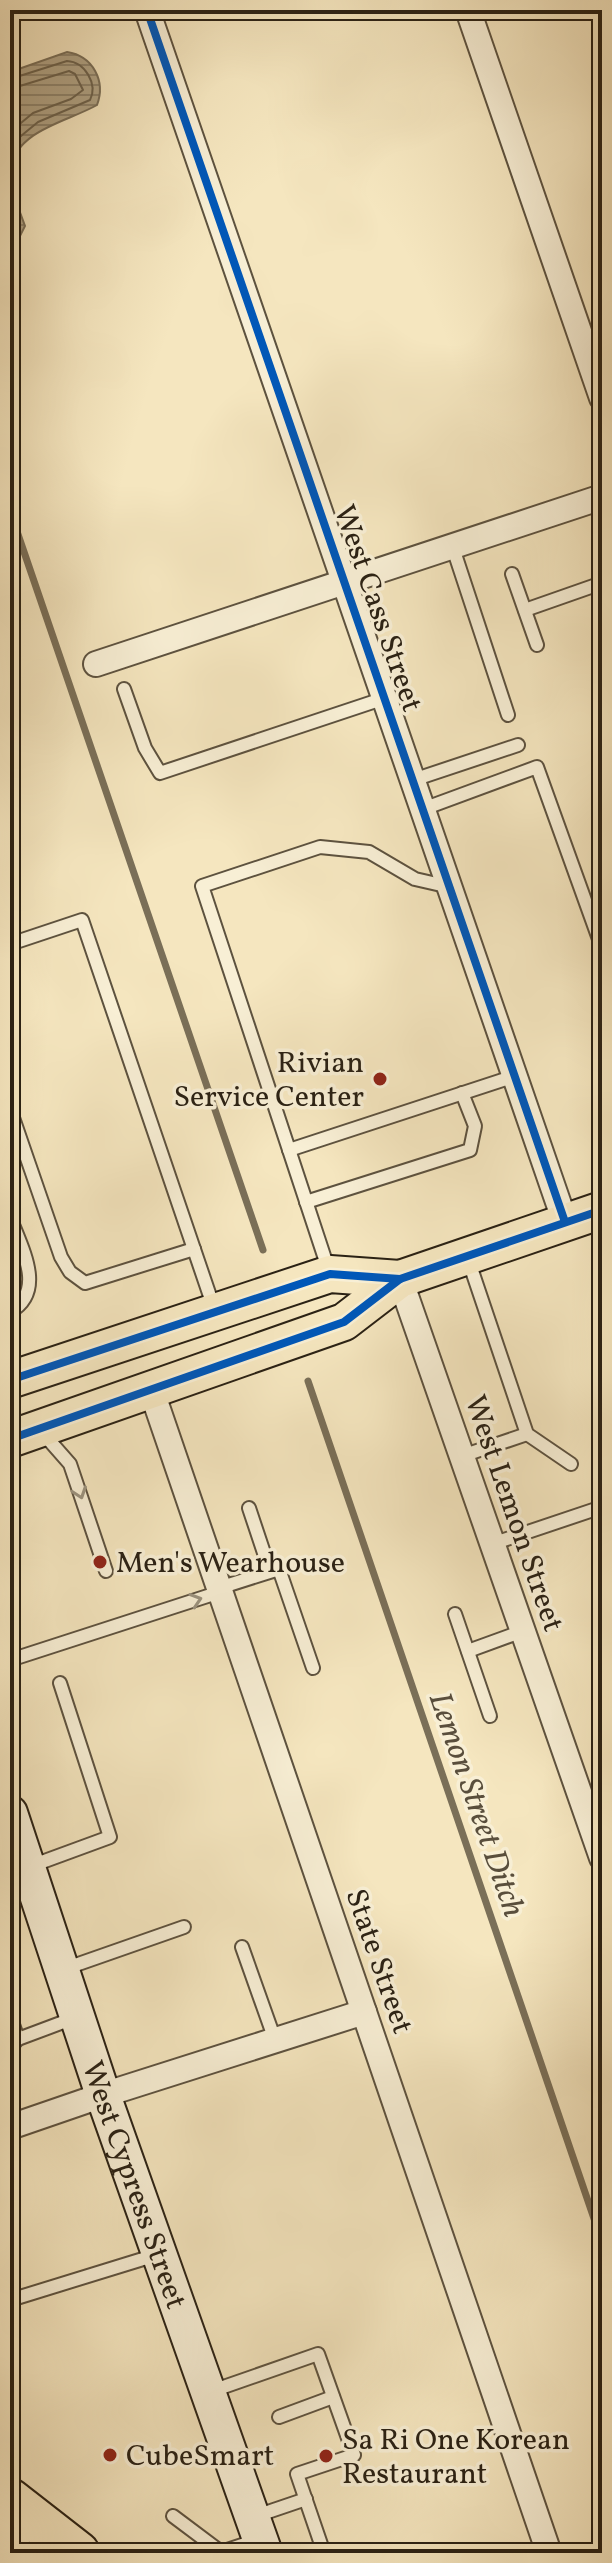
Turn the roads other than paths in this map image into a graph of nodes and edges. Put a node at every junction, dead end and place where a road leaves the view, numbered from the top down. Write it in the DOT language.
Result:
graph roads {
  1 [pos="147,10"];
  2 [pos="468,10"];
  3 [pos="602,398"];
  4 [pos="602,497"];
  5 [pos="452,545"];
  6 [pos="512,574"];
  7 [pos="344,581"];
  8 [pos="602,583"];
  9 [pos="525,610"];
  10 [pos="537,645"];
  11 [pos="96,664"];
  12 [pos="124,689"];
  13 [pos="385,698"];
  14 [pos="508,715"];
  15 [pos="518,745"];
  16 [pos="413,780"];
  17 [pos="423,809"];
  18 [pos="450,887"];
  19 [pos="600,942"];
  20 [pos="10,944"];
  21 [pos="515,1076"];
  22 [pos="462,1093"];
  23 [pos="10,1109"];
  24 [pos="289,1150"];
  25 [pos="306,1202"];
  26 [pos="602,1210"];
  27 [pos="10,1217"];
  28 [pos="565,1222"];
  29 [pos="194,1249"];
  30 [pos="467,1256"];
  31 [pos="330,1274"];
  32 [pos="400,1279"];
  33 [pos="215,1311"];
  34 [pos="10,1312"];
  35 [pos="10,1380"];
  36 [pos="151,1389"];
  37 [pos="25,1434"];
  38 [pos="527,1434"];
  39 [pos="462,1456"];
  40 [pos="571,1464"];
  41 [pos="602,1507"];
  42 [pos="249,1508"];
  43 [pos="492,1544"];
  44 [pos="106,1571"];
  45 [pos="270,1571"];
  46 [pos="220,1590"];
  47 [pos="455,1614"];
  48 [pos="523,1631"];
  49 [pos="468,1651"];
  50 [pos="10,1660"];
  51 [pos="313,1668"];
  52 [pos="60,1683"];
  53 [pos="490,1716"];
  54 [pos="10,1813"];
  55 [pos="602,1858"];
  56 [pos="28,1867"];
  57 [pos="184,1927"];
  58 [pos="242,1947"];
  59 [pos="61,1970"];
  60 [pos="364,2012"];
  61 [pos="10,2016"];
  62 [pos="77,2017"];
  63 [pos="275,2040"];
  64 [pos="14,2044"];
  65 [pos="103,2095"];
  66 [pos="10,2127"];
  67 [pos="159,2254"];
  68 [pos="10,2300"];
  69 [pos="208,2392"];
  70 [pos="333,2397"];
  71 [pos="279,2417"];
  72 [pos="306,2499"];
  73 [pos="10,2500"];
  74 [pos="173,2516"];
  75 [pos="259,2537"];
  76 [pos="78,2553"];
  77 [pos="324,2553"];
  78 [pos="549,2553"];
  1 -- 7 [label="street, West Cass Street"];
  2 -- 3 [label="street"];
  4 -- 5 [label="street"];
  5 -- 7 [label="street"];
  5 -- 14 [label="lane"];
  6 -- 9 [label="lane"];
  7 -- 11 [label="street"];
  7 -- 13 [label="street, West Cass Street"];
  8 -- 9 [label="lane"];
  9 -- 10 [label="lane"];
  12 -- 13 [label="lane"];
  13 -- 16 [label="street, West Cass Street"];
  15 -- 16 [label="lane"];
  16 -- 17 [label="street, West Cass Street"];
  17 -- 18 [label="street, West Cass Street"];
  17 -- 19 [label="lane"];
  18 -- 21 [label="street, West Cass Street"];
  18 -- 24 [label="lane"];
  20 -- 29 [label="lane"];
  21 -- 22 [label="lane"];
  21 -- 28 [label="street, West Cass Street"];
  22 -- 24 [label="lane"];
  22 -- 25 [label="lane"];
  23 -- 29 [label="lane"];
  24 -- 25 [label="lane"];
  25 -- 31 [label="lane"];
  26 -- 28 [label="main road"];
  27 -- 34 [label="lane"];
  28 -- 30 [label="main road"];
  29 -- 33 [label="lane"];
  30 -- 32 [label="main road"];
  30 -- 38 [label="lane"];
  31 -- 32 [label="main road"];
  31 -- 33 [label="main road"];
  32 -- 36 [label="main road"];
  32 -- 39 [label="street, West Lemon Street"];
  33 -- 35 [label="main road"];
  36 -- 37 [label="main road"];
  36 -- 46 [label="street, State Street"];
  37 -- 44 [label="lane, one-way"];
  38 -- 39 [label="lane"];
  38 -- 40 [label="lane"];
  39 -- 43 [label="street, West Lemon Street"];
  41 -- 43 [label="lane"];
  42 -- 45 [label="lane"];
  43 -- 48 [label="street, West Lemon Street"];
  45 -- 46 [label="lane"];
  45 -- 51 [label="lane"];
  50 -- 46 [label="lane, one-way"];
  46 -- 60 [label="street, State Street"];
  47 -- 49 [label="lane"];
  48 -- 49 [label="lane"];
  48 -- 55 [label="street, West Lemon Street"];
  49 -- 53 [label="lane"];
  52 -- 56 [label="lane"];
  54 -- 56 [label="street, West Cypress Street"];
  56 -- 59 [label="street, West Cypress Street"];
  57 -- 59 [label="lane"];
  58 -- 63 [label="lane"];
  59 -- 62 [label="street, West Cypress Street"];
  60 -- 63 [label="street"];
  60 -- 78 [label="street, State Street"];
  61 -- 64 [label="lane"];
  62 -- 64 [label="lane"];
  62 -- 65 [label="street, West Cypress Street"];
  63 -- 65 [label="street"];
  65 -- 66 [label="street"];
  65 -- 67 [label="street, West Cypress Street"];
  67 -- 68 [label="lane"];
  67 -- 69 [label="street, West Cypress Street"];
  69 -- 70 [label="lane"];
  69 -- 75 [label="street, West Cypress Street"];
  70 -- 71 [label="lane"];
  70 -- 72 [label="lane"];
  72 -- 75 [label="lane"];
  72 -- 77 [label="lane"];
  73 -- 76 [label="highway"];
  74 -- 75 [label="lane"];
}
